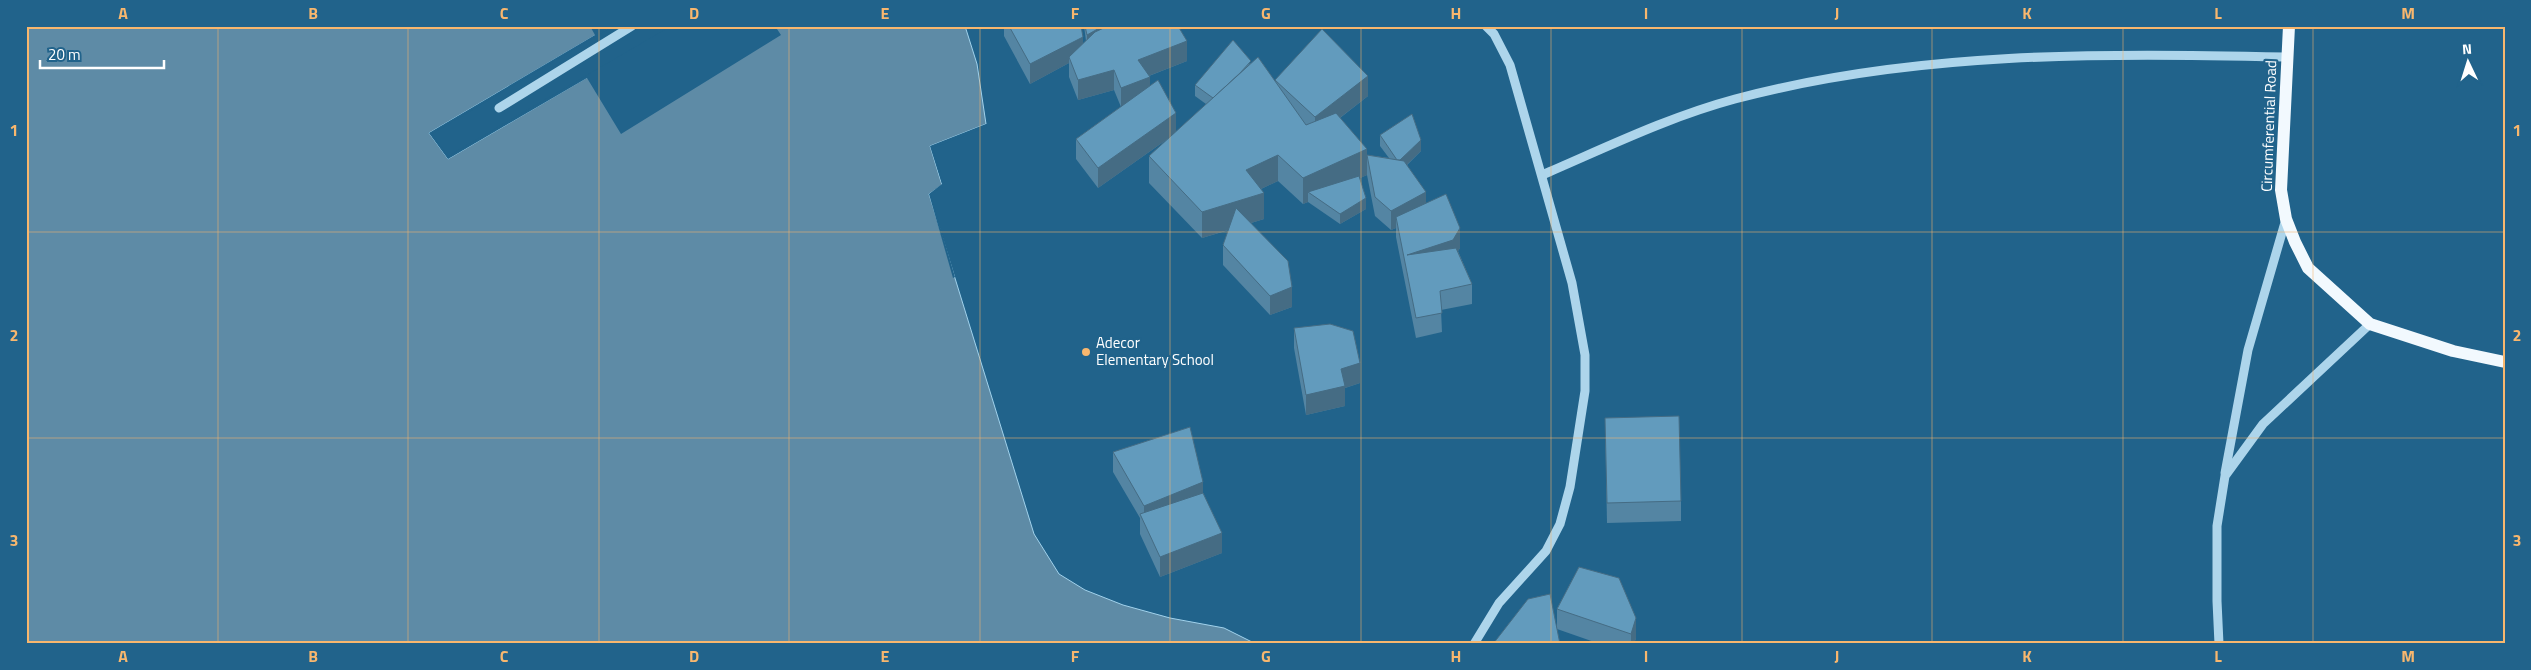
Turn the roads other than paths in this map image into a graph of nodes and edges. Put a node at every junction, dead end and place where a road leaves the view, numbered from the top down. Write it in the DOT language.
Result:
graph roads {
  1 [pos="632,26"];
  2 [pos="1486,26"];
  3 [pos="2289,26"];
  4 [pos="2287,57"];
  5 [pos="499,108"];
  6 [pos="1542,175"];
  7 [pos="2286,219"];
  8 [pos="2370,324"];
  9 [pos="2505,362"];
  10 [pos="2225,476"];
  11 [pos="1474,644"];
  12 [pos="2219,644"];
  1 -- 5 [label="street"];
  2 -- 6 [label="street"];
  3 -- 4 [label="main road, Circumferential Road"];
  4 -- 6 [label="street"];
  4 -- 7 [label="main road, Circumferential Road"];
  6 -- 11 [label="street"];
  7 -- 8 [label="main road, Circumferential Road"];
  7 -- 10 [label="street"];
  8 -- 9 [label="main road, Circumferential Road"];
  8 -- 10 [label="street"];
  10 -- 12 [label="street"];
}
